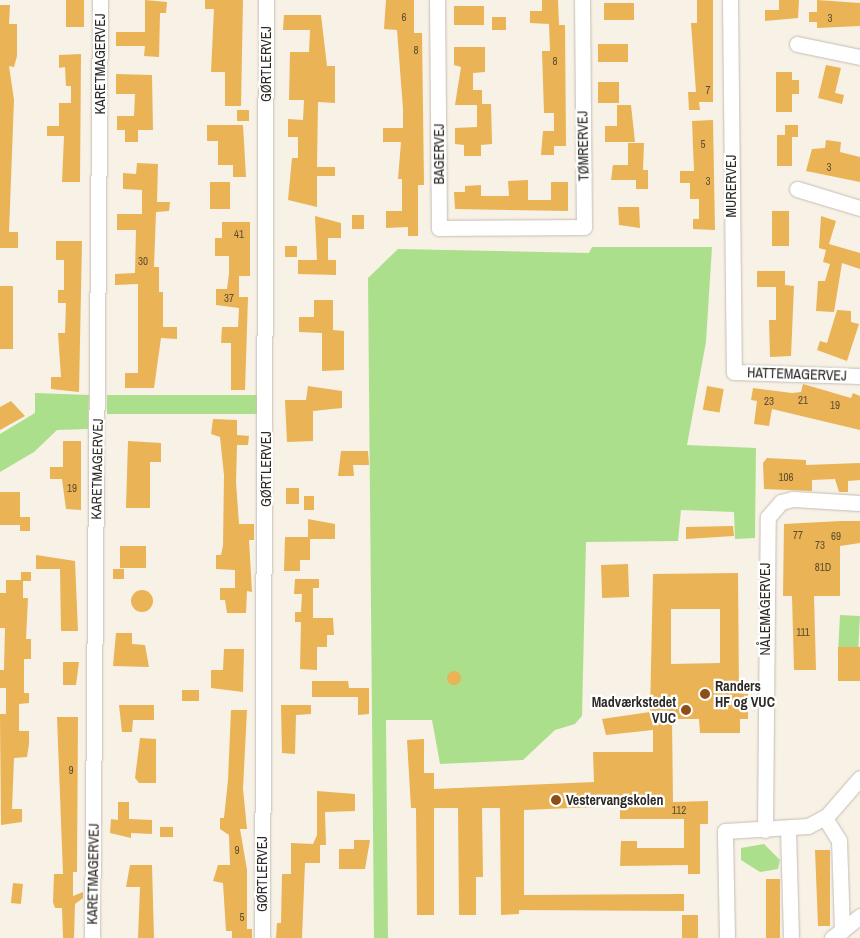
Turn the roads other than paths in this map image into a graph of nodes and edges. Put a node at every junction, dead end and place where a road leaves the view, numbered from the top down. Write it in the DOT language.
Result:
graph roads {
  1 [pos="100,0"];
  2 [pos="266,0"];
  3 [pos="437,0"];
  4 [pos="582,0"];
  5 [pos="730,0"];
  6 [pos="797,44"];
  7 [pos="860,57"];
  8 [pos="797,189"];
  9 [pos="860,208"];
  10 [pos="518,228"];
  11 [pos="734,372"];
  12 [pos="860,376"];
  13 [pos="860,502"];
  14 [pos="860,778"];
  15 [pos="825,818"];
  16 [pos="766,830"];
  17 [pos="788,830"];
  18 [pos="860,916"];
  19 [pos="837,935"];
  20 [pos="92,938"];
  21 [pos="262,938"];
  22 [pos="726,938"];
  23 [pos="791,938"];
  1 -- 20 [label="street, KARETMAGERVEJ"];
  2 -- 21 [label="street, GØRTLERVEJ"];
  3 -- 10 [label="street, BAGERVEJ"];
  4 -- 10 [label="street, TØMRERVEJ"];
  5 -- 11 [label="street, MURERVEJ"];
  6 -- 7 [label="street"];
  8 -- 9 [label="street"];
  11 -- 12 [label="street, HATTEMAGERVEJ"];
  13 -- 16 [label="street, NÅLEMAGERVEJ"];
  14 -- 15 [label="street"];
  15 -- 17 [label="street"];
  15 -- 19 [label="street"];
  16 -- 17 [label="street"];
  16 -- 22 [label="street"];
  17 -- 23 [label="street"];
  18 -- 19 [label="street"];
}
